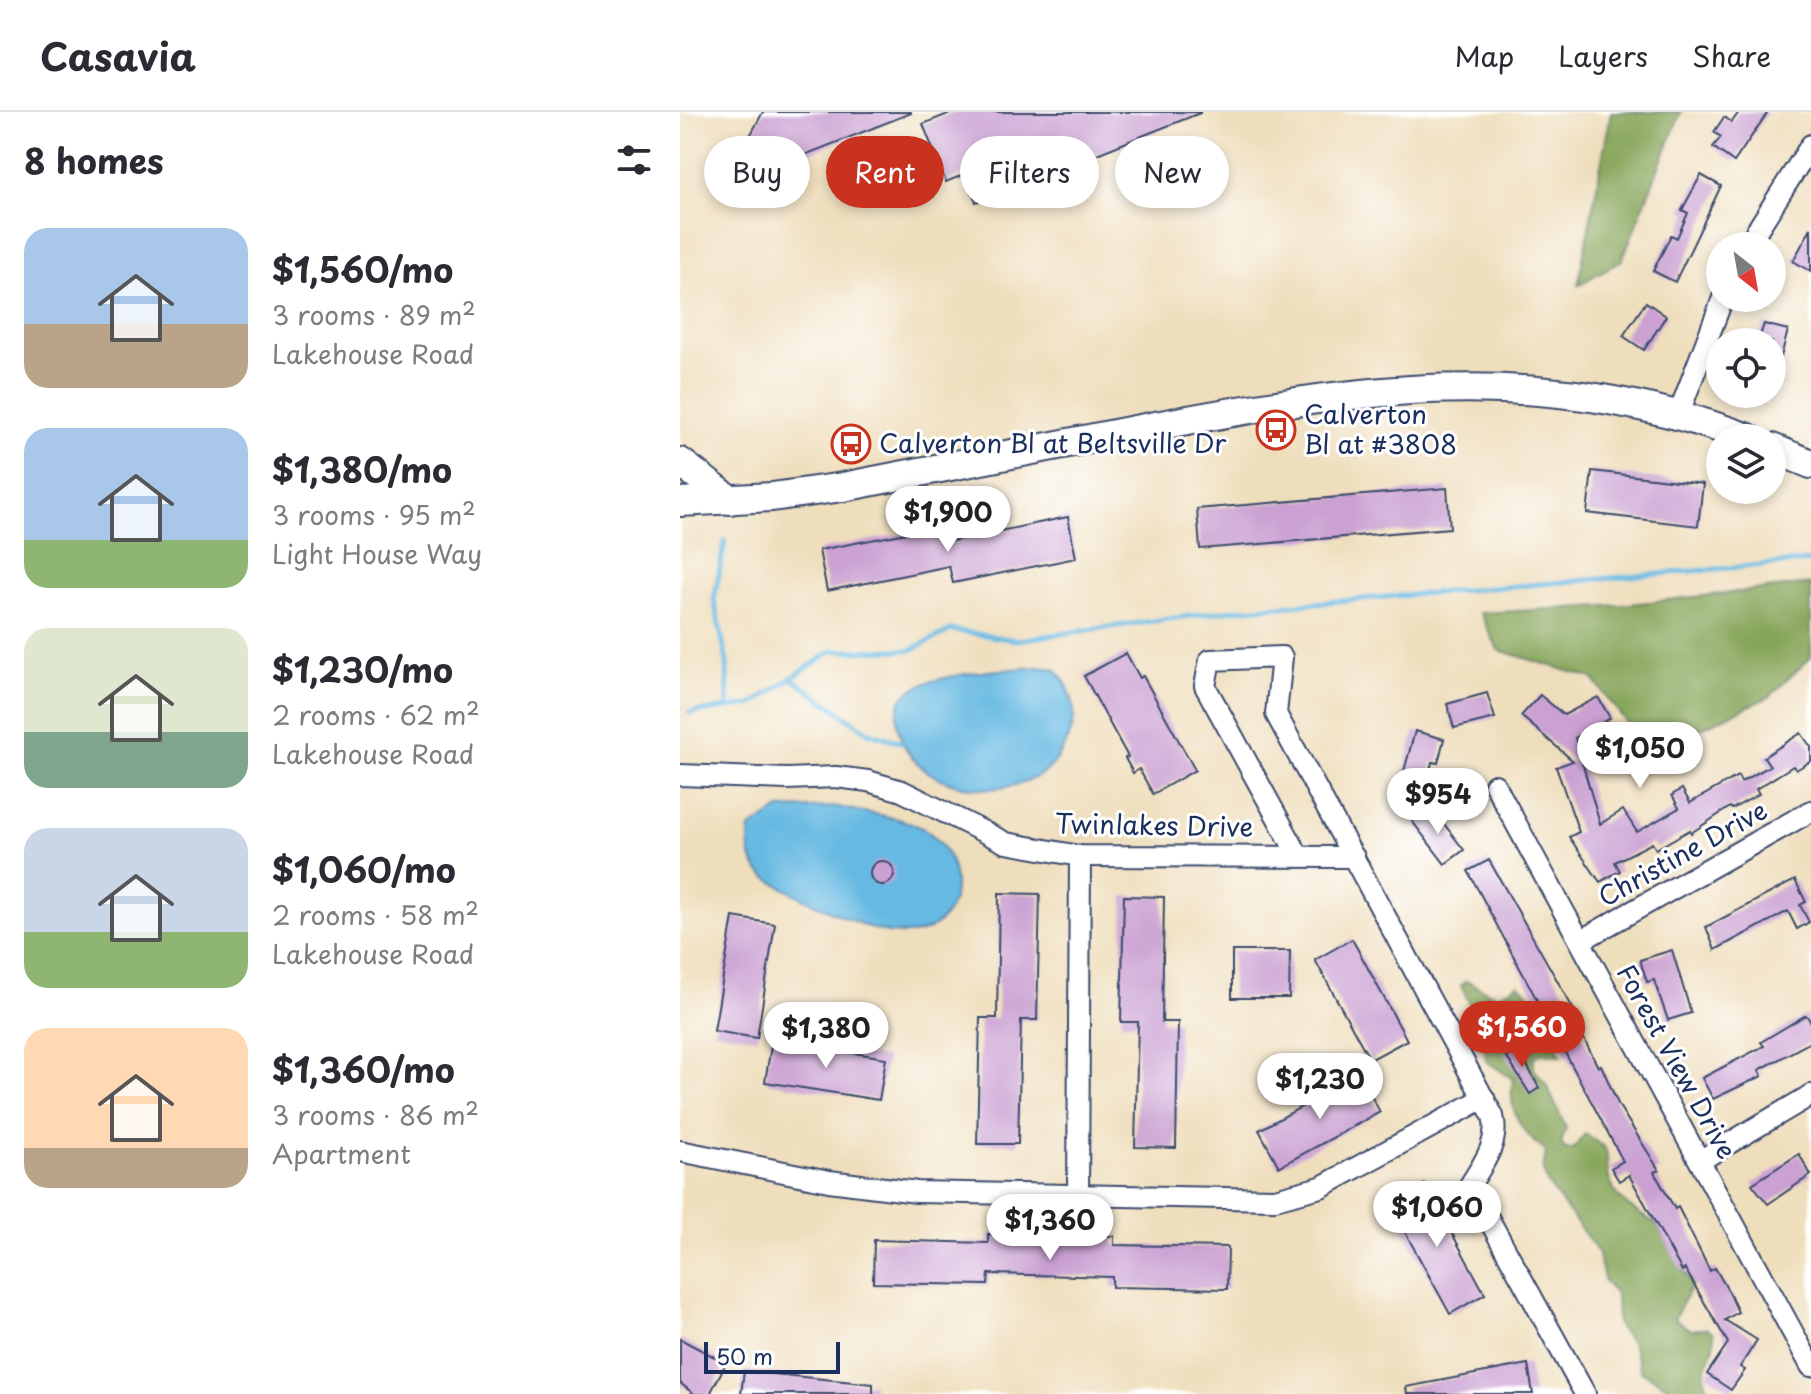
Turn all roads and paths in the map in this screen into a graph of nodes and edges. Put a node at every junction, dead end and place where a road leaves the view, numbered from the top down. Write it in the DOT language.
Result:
graph roads {
  1 [pos="1811,145"];
  2 [pos="1792,171"];
  3 [pos="1811,182"];
  4 [pos="1755,232"];
  5 [pos="1718,312"];
  6 [pos="1679,413"];
  7 [pos="1709,424"];
  8 [pos="1786,454"];
  9 [pos="680,462"];
  10 [pos="1811,464"];
  11 [pos="730,500"];
  12 [pos="680,502"];
  13 [pos="680,775"];
  14 [pos="1495,785"];
  15 [pos="1811,811"];
  16 [pos="1298,855"];
  17 [pos="1080,856"];
  18 [pos="1354,857"];
  19 [pos="1580,941"];
  20 [pos="1811,1095"];
  21 [pos="1484,1098"];
  22 [pos="680,1151"];
  23 [pos="1701,1160"];
  24 [pos="1078,1197"];
  25 [pos="1811,1366"];
  26 [pos="1585,1394"];
  1 -- 2 [label="street"];
  2 -- 3 [label="street"];
  2 -- 4 [label="street"];
  5 -- 6 [label="street"];
  6 -- 7 [label="street"];
  6 -- 11 [label="street"];
  8 -- 10 [label="street"];
  9 -- 11 [label="street"];
  11 -- 12 [label="street"];
  13 -- 17 [label="street, Twinlakes Drive"];
  14 -- 19 [label="street, Forest View Drive"];
  15 -- 19 [label="street, Christine Drive"];
  16 -- 17 [label="street, Twinlakes Drive"];
  16 -- 18 [label="street, Twinlakes Drive"];
  16 -- 18 [label="street"];
  17 -- 24 [label="street"];
  18 -- 21 [label="street"];
  19 -- 23 [label="street, Forest View Drive"];
  20 -- 23 [label="street"];
  21 -- 24 [label="street"];
  21 -- 26 [label="street"];
  22 -- 24 [label="street"];
  23 -- 25 [label="street, Forest View Drive"];
}
